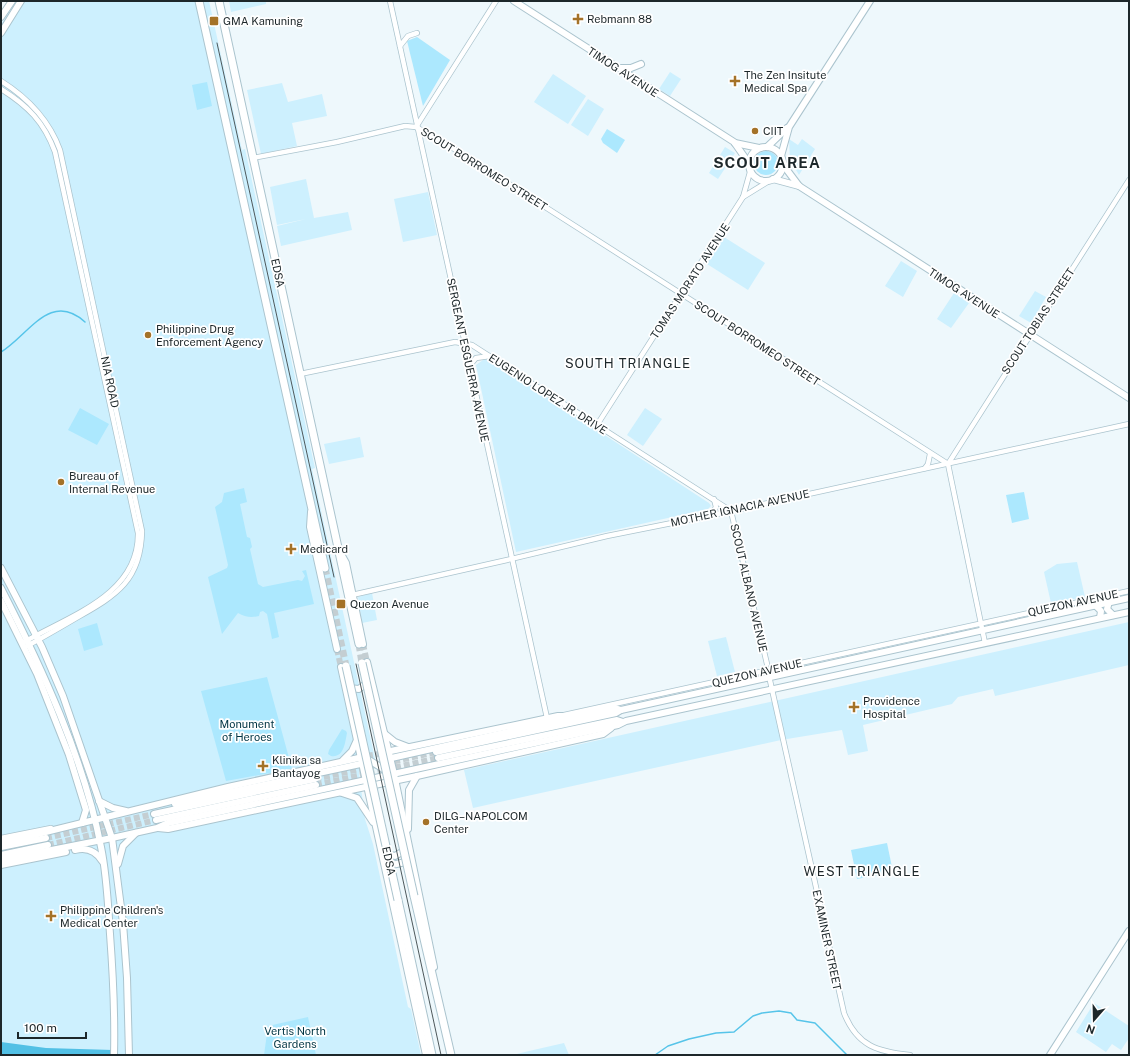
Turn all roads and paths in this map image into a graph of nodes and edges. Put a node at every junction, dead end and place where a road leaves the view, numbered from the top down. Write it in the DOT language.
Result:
graph roads {
  1 [pos="12,1"];
  2 [pos="22,1"];
  3 [pos="200,1"];
  4 [pos="219,1"];
  5 [pos="390,1"];
  6 [pos="496,1"];
  7 [pos="514,1"];
  8 [pos="870,1"];
  9 [pos="1,17"];
  10 [pos="1,33"];
  11 [pos="417,33"];
  12 [pos="400,46"];
  13 [pos="641,64"];
  14 [pos="616,67"];
  15 [pos="1,81"];
  16 [pos="1,88"];
  17 [pos="416,127"];
  18 [pos="789,127"];
  19 [pos="734,142"];
  20 [pos="767,147"];
  21 [pos="759,148"];
  22 [pos="253,158"];
  23 [pos="782,159"];
  24 [pos="748,162"];
  25 [pos="750,172"];
  26 [pos="771,180"];
  27 [pos="1129,180"];
  28 [pos="799,186"];
  29 [pos="743,197"];
  30 [pos="681,294"];
  31 [pos="1030,335"];
  32 [pos="464,343"];
  33 [pos="490,356"];
  34 [pos="469,366"];
  35 [pos="300,374"];
  36 [pos="1129,398"];
  37 [pos="1129,424"];
  38 [pos="598,425"];
  39 [pos="930,454"];
  40 [pos="948,464"];
  41 [pos="924,468"];
  42 [pos="714,499"];
  43 [pos="311,510"];
  44 [pos="731,511"];
  45 [pos="712,515"];
  46 [pos="337,545"];
  47 [pos="512,559"];
  48 [pos="1,568"];
  49 [pos="325,568"];
  50 [pos="1,588"];
  51 [pos="1129,591"];
  52 [pos="352,595"];
  53 [pos="1129,598"];
  54 [pos="1,601"];
  55 [pos="1109,602"];
  56 [pos="1095,605"];
  57 [pos="1129,612"];
  58 [pos="1113,615"];
  59 [pos="1100,618"];
  60 [pos="983,633"];
  61 [pos="37,638"];
  62 [pos="26,643"];
  63 [pos="361,644"];
  64 [pos="337,649"];
  65 [pos="365,662"];
  66 [pos="767,664"];
  67 [pos="344,667"];
  68 [pos="769,676"];
  69 [pos="370,679"];
  70 [pos="345,685"];
  71 [pos="772,689"];
  72 [pos="347,693"];
  73 [pos="605,707"];
  74 [pos="621,710"];
  75 [pos="589,714"];
  76 [pos="558,716"];
  77 [pos="575,716"];
  78 [pos="547,718"];
  79 [pos="623,722"];
  80 [pos="614,726"];
  81 [pos="384,733"];
  82 [pos="357,738"];
  83 [pos="413,747"];
  84 [pos="387,755"];
  85 [pos="365,759"];
  86 [pos="341,762"];
  87 [pos="417,776"];
  88 [pos="392,778"];
  89 [pos="315,782"];
  90 [pos="367,783"];
  91 [pos="339,792"];
  92 [pos="99,801"];
  93 [pos="146,808"];
  94 [pos="132,811"];
  95 [pos="155,817"];
  96 [pos="104,818"];
  97 [pos="95,820"];
  98 [pos="82,823"];
  99 [pos="376,826"];
  100 [pos="64,827"];
  101 [pos="157,828"];
  102 [pos="136,832"];
  103 [pos="407,835"];
  104 [pos="1,838"];
  105 [pos="46,838"];
  106 [pos="112,838"];
  107 [pos="100,840"];
  108 [pos="1,843"];
  109 [pos="48,845"];
  110 [pos="409,846"];
  111 [pos="1,847"];
  112 [pos="61,849"];
  113 [pos="382,851"];
  114 [pos="52,854"];
  115 [pos="1,855"];
  116 [pos="1,860"];
  117 [pos="412,861"];
  118 [pos="1,865"];
  119 [pos="104,869"];
  120 [pos="117,869"];
  121 [pos="386,870"];
  122 [pos="121,906"];
  123 [pos="109,907"];
  124 [pos="1129,931"];
  125 [pos="438,998"];
  126 [pos="114,1055"];
  127 [pos="129,1055"];
  128 [pos="426,1055"];
  129 [pos="432,1055"];
  130 [pos="451,1055"];
  131 [pos="910,1055"];
  132 [pos="1050,1055"];
  1 -- 9 [label="main road"];
  2 -- 10 [label="main road"];
  3 -- 43 [label="highway, EDSA"];
  4 -- 22 [label="highway, EDSA"];
  5 -- 12 [label="street, SERGEANT ESGUERRA AVENUE"];
  6 -- 17 [label="street"];
  7 -- 14 [label="main road, TIMOG AVENUE"];
  8 -- 18 [label="main road"];
  11 -- 12 [label="street"];
  12 -- 17 [label="street, SERGEANT ESGUERRA AVENUE"];
  13 -- 14 [label="main road"];
  14 -- 19 [label="main road, TIMOG AVENUE"];
  15 -- 61 [label="street, NIA ROAD"];
  16 -- 61 [label="street, NIA ROAD"];
  17 -- 22 [label="street, SCOUT BORROMEO STREET"];
  17 -- 30 [label="street, SCOUT BORROMEO STREET"];
  17 -- 32 [label="street, SERGEANT ESGUERRA AVENUE"];
  18 -- 20 [label="main road"];
  18 -- 23 [label="main road"];
  19 -- 21 [label="main road, TIMOG AVENUE"];
  19 -- 24 [label="main road, TIMOG AVENUE"];
  20 -- 21 [label="main road"];
  20 -- 23 [label="main road"];
  21 -- 24 [label="main road"];
  22 -- 35 [label="highway, EDSA"];
  23 -- 26 [label="main road"];
  23 -- 28 [label="main road, TIMOG AVENUE"];
  24 -- 25 [label="main road"];
  25 -- 26 [label="main road"];
  25 -- 29 [label="street, TOMAS MORATO AVENUE"];
  26 -- 28 [label="main road, TIMOG AVENUE"];
  26 -- 29 [label="street, TOMAS MORATO AVENUE"];
  27 -- 31 [label="street, SCOUT TOBIAS STREET"];
  28 -- 31 [label="main road, TIMOG AVENUE"];
  29 -- 30 [label="street, TOMAS MORATO AVENUE"];
  30 -- 38 [label="street, TOMAS MORATO AVENUE"];
  30 -- 39 [label="street, SCOUT BORROMEO STREET"];
  31 -- 36 [label="main road, TIMOG AVENUE"];
  31 -- 40 [label="street, SCOUT TOBIAS STREET"];
  32 -- 33 [label="street, EUGENIO LOPEZ JR. DRIVE"];
  32 -- 34 [label="street, SERGEANT ESGUERRA AVENUE"];
  32 -- 35 [label="street, EUGENIO LOPEZ JR. DRIVE"];
  33 -- 34 [label="street"];
  33 -- 38 [label="street, EUGENIO LOPEZ JR. DRIVE"];
  34 -- 47 [label="street, SERGEANT ESGUERRA AVENUE"];
  35 -- 46 [label="highway, EDSA"];
  37 -- 40 [label="street, MOTHER IGNACIA AVENUE"];
  38 -- 42 [label="street, EUGENIO LOPEZ JR. DRIVE"];
  39 -- 40 [label="street, SCOUT BORROMEO STREET"];
  39 -- 41 [label="street"];
  40 -- 41 [label="street, MOTHER IGNACIA AVENUE"];
  40 -- 60 [label="street"];
  41 -- 44 [label="street, MOTHER IGNACIA AVENUE"];
  42 -- 44 [label="street, EUGENIO LOPEZ JR. DRIVE"];
  42 -- 45 [label="street"];
  43 -- 49 [label="highway, EDSA"];
  43 -- 64 [label="main road, EDSA"];
  44 -- 45 [label="street, MOTHER IGNACIA AVENUE"];
  44 -- 66 [label="street, SCOUT ALBANO AVENUE"];
  45 -- 47 [label="street, MOTHER IGNACIA AVENUE"];
  46 -- 52 [label="main road, EDSA"];
  46 -- 63 [label="highway, EDSA"];
  47 -- 52 [label="street, MOTHER IGNACIA AVENUE"];
  47 -- 78 [label="street, SERGEANT ESGUERRA AVENUE"];
  48 -- 61 [label="main road"];
  50 -- 62 [label="main road"];
  51 -- 60 [label="street, QUEZON AVENUE"];
  52 -- 63 [label="main road, EDSA"];
  53 -- 55 [label="main road, QUEZON AVENUE"];
  54 -- 62 [label="main road"];
  55 -- 56 [label="main road, QUEZON AVENUE"];
  55 -- 58 [label="main road"];
  56 -- 59 [label="main road"];
  56 -- 60 [label="main road, QUEZON AVENUE"];
  57 -- 58 [label="main road, QUEZON AVENUE"];
  58 -- 59 [label="main road, QUEZON AVENUE"];
  59 -- 60 [label="main road, QUEZON AVENUE"];
  60 -- 68 [label="main road, QUEZON AVENUE"];
  60 -- 71 [label="main road, QUEZON AVENUE"];
  60 -- 73 [label="street, QUEZON AVENUE"];
  61 -- 62 [label="street, NIA ROAD"];
  61 -- 92 [label="main road"];
  62 -- 97 [label="main road"];
  62 -- 98 [label="main road"];
  65 -- 69 [label="main road, EDSA"];
  65 -- 125 [label="highway, EDSA, bridge"];
  67 -- 70 [label="main road, EDSA"];
  67 -- 129 [label="highway, EDSA, bridge"];
  68 -- 71 [label="street"];
  68 -- 74 [label="main road, QUEZON AVENUE"];
  69 -- 70 [label="main road"];
  69 -- 81 [label="main road, EDSA"];
  70 -- 72 [label="main road, EDSA"];
  71 -- 79 [label="main road, QUEZON AVENUE"];
  71 -- 131 [label="street, EXAMINER STREET"];
  72 -- 82 [label="main road, EDSA"];
  72 -- 85 [label="main road"];
  73 -- 75 [label="main road"];
  73 -- 76 [label="street, QUEZON AVENUE"];
  74 -- 75 [label="main road, QUEZON AVENUE"];
  74 -- 79 [label="main road, QUEZON AVENUE"];
  75 -- 77 [label="main road, QUEZON AVENUE"];
  76 -- 77 [label="main road"];
  76 -- 78 [label="main road, QUEZON AVENUE"];
  77 -- 84 [label="main road, QUEZON AVENUE"];
  78 -- 83 [label="main road, QUEZON AVENUE"];
  79 -- 80 [label="main road, QUEZON AVENUE"];
  80 -- 87 [label="main road, QUEZON AVENUE"];
  80 -- 88 [label="main road, QUEZON AVENUE"];
  81 -- 83 [label="main road"];
  81 -- 84 [label="main road, EDSA"];
  82 -- 85 [label="main road, EDSA"];
  82 -- 86 [label="main road"];
  83 -- 84 [label="main road, QUEZON AVENUE"];
  84 -- 88 [label="main road, EDSA"];
  85 -- 86 [label="main road"];
  85 -- 88 [label="main road"];
  85 -- 90 [label="main road, EDSA"];
  85 -- 93 [label="main road"];
  86 -- 93 [label="main road"];
  87 -- 88 [label="main road, QUEZON AVENUE"];
  87 -- 103 [label="main road"];
  88 -- 90 [label="main road, QUEZON AVENUE"];
  88 -- 103 [label="main road, EDSA"];
  89 -- 95 [label="main road"];
  90 -- 91 [label="main road, QUEZON AVENUE"];
  90 -- 99 [label="main road, EDSA"];
  90 -- 101 [label="main road, QUEZON AVENUE"];
  91 -- 99 [label="main road"];
  91 -- 101 [label="main road, QUEZON AVENUE"];
  92 -- 94 [label="main road"];
  92 -- 96 [label="main road"];
  93 -- 94 [label="main road"];
  94 -- 96 [label="main road"];
  96 -- 97 [label="main road"];
  96 -- 106 [label="main road"];
  97 -- 98 [label="main road"];
  97 -- 107 [label="main road"];
  98 -- 100 [label="main road"];
  99 -- 113 [label="main road, EDSA"];
  100 -- 104 [label="street"];
  100 -- 108 [label="main road"];
  101 -- 102 [label="main road, QUEZON AVENUE"];
  102 -- 106 [label="main road, QUEZON AVENUE"];
  102 -- 120 [label="main road"];
  103 -- 110 [label="main road, EDSA"];
  105 -- 111 [label="main road"];
  106 -- 107 [label="main road, QUEZON AVENUE"];
  106 -- 120 [label="main road"];
  107 -- 112 [label="main road, QUEZON AVENUE"];
  107 -- 119 [label="main road"];
  109 -- 115 [label="main road"];
  110 -- 113 [label="main road"];
  110 -- 117 [label="main road, EDSA"];
  112 -- 114 [label="main road, QUEZON AVENUE"];
  112 -- 116 [label="main road, QUEZON AVENUE"];
  113 -- 121 [label="main road, EDSA"];
  114 -- 118 [label="main road, QUEZON AVENUE"];
  114 -- 119 [label="main road"];
  117 -- 121 [label="main road"];
  117 -- 125 [label="main road, EDSA"];
  119 -- 123 [label="main road"];
  120 -- 122 [label="main road"];
  121 -- 128 [label="main road, EDSA"];
  122 -- 123 [label="main road"];
  122 -- 127 [label="main road"];
  123 -- 126 [label="main road"];
  124 -- 132 [label="main road"];
  125 -- 130 [label="highway, EDSA"];
}
